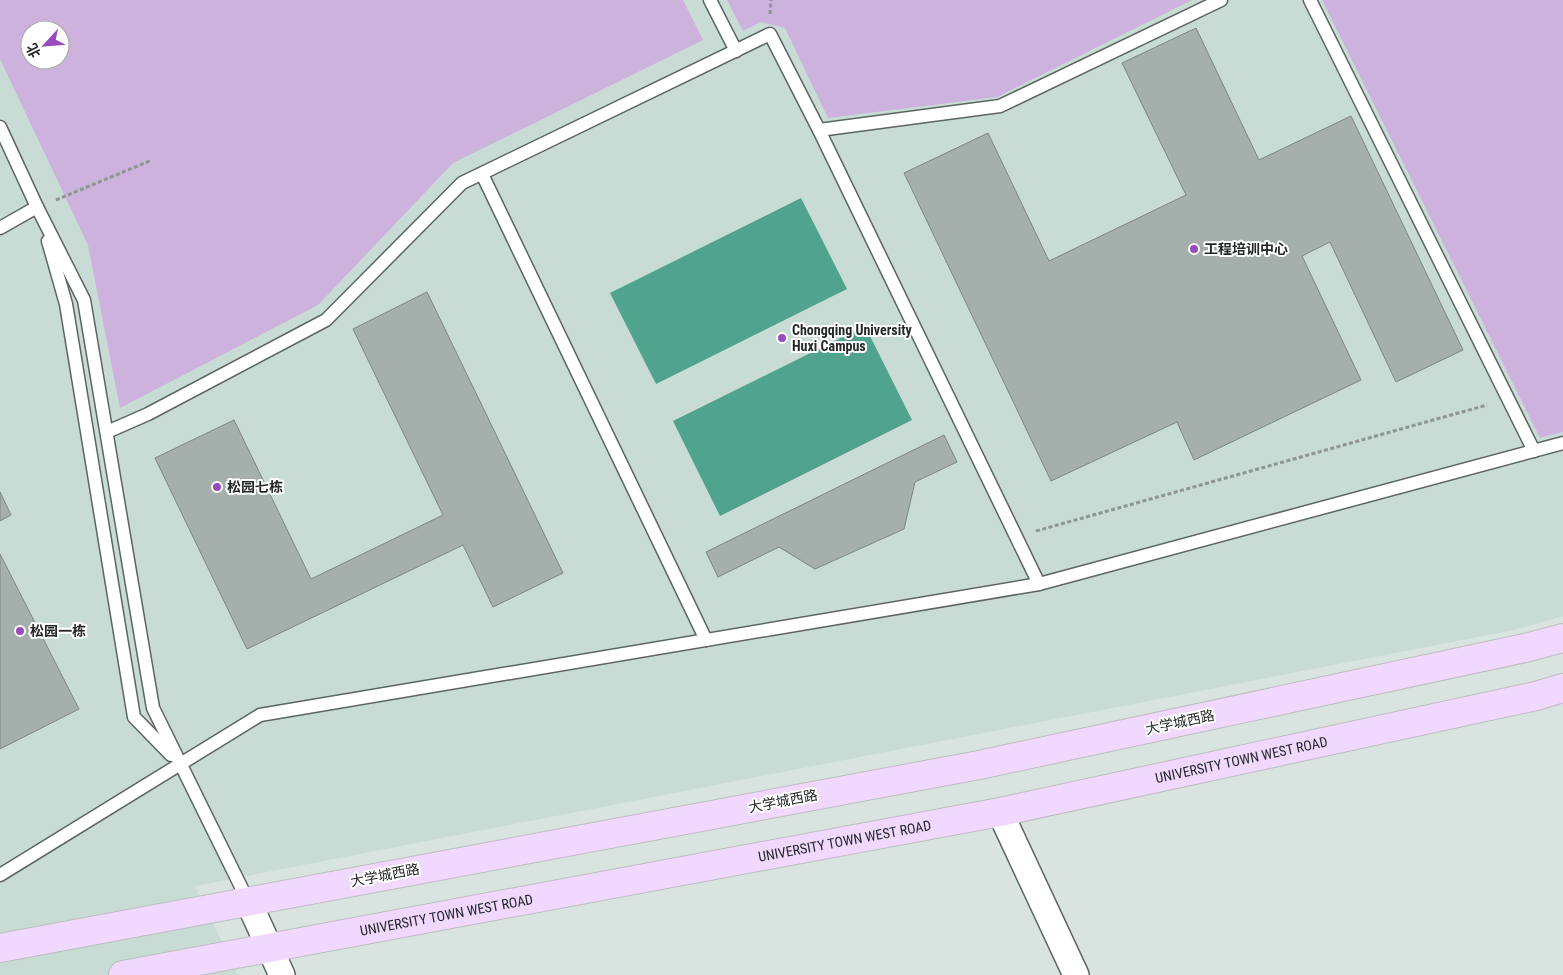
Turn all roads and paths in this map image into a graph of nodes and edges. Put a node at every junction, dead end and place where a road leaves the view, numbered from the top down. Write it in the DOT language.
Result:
graph roads {
  1 [pos="710,0"];
  2 [pos="1221,0"];
  3 [pos="1310,0"];
  4 [pos="736,51"];
  5 [pos="0,127"];
  6 [pos="820,130"];
  7 [pos="152,160"];
  8 [pos="482,174"];
  9 [pos="38,208"];
  10 [pos="0,228"];
  11 [pos="1508,400"];
  12 [pos="107,432"];
  13 [pos="1563,443"];
  14 [pos="1534,451"];
  15 [pos="1016,537"];
  16 [pos="1039,584"];
  17 [pos="1563,638"];
  18 [pos="706,640"];
  19 [pos="1563,688"];
  20 [pos="180,764"];
  21 [pos="1000,812"];
  22 [pos="0,875"];
  23 [pos="248,901"];
  24 [pos="269,947"];
  25 [pos="0,948"];
  26 [pos="123,975"];
  27 [pos="282,975"];
  28 [pos="1076,975"];
  1 -- 4 [label="lane"];
  2 -- 6 [label="lane"];
  3 -- 11 [label="lane"];
  4 -- 6 [label="lane"];
  4 -- 8 [label="lane"];
  5 -- 9 [label="lane"];
  6 -- 15 [label="lane"];
  7 -- 9 [label="path"];
  8 -- 12 [label="lane"];
  8 -- 18 [label="lane"];
  9 -- 10 [label="lane"];
  9 -- 12 [label="lane"];
  9 -- 20 [label="lane"];
  11 -- 14 [label="lane"];
  11 -- 15 [label="path"];
  12 -- 20 [label="lane"];
  13 -- 14 [label="lane"];
  14 -- 16 [label="lane"];
  15 -- 16 [label="lane"];
  16 -- 18 [label="lane"];
  17 -- 23 [label="main road, 大学城西路"];
  18 -- 20 [label="lane"];
  19 -- 21 [label="main road, UNIVERSITY TOWN WEST ROAD"];
  20 -- 22 [label="lane"];
  20 -- 23 [label="lane"];
  21 -- 24 [label="main road, UNIVERSITY TOWN WEST ROAD"];
  21 -- 28 [label="street"];
  23 -- 24 [label="street"];
  23 -- 25 [label="main road, 大学城西路"];
  24 -- 26 [label="main road, UNIVERSITY TOWN WEST ROAD"];
  24 -- 27 [label="street"];
}
